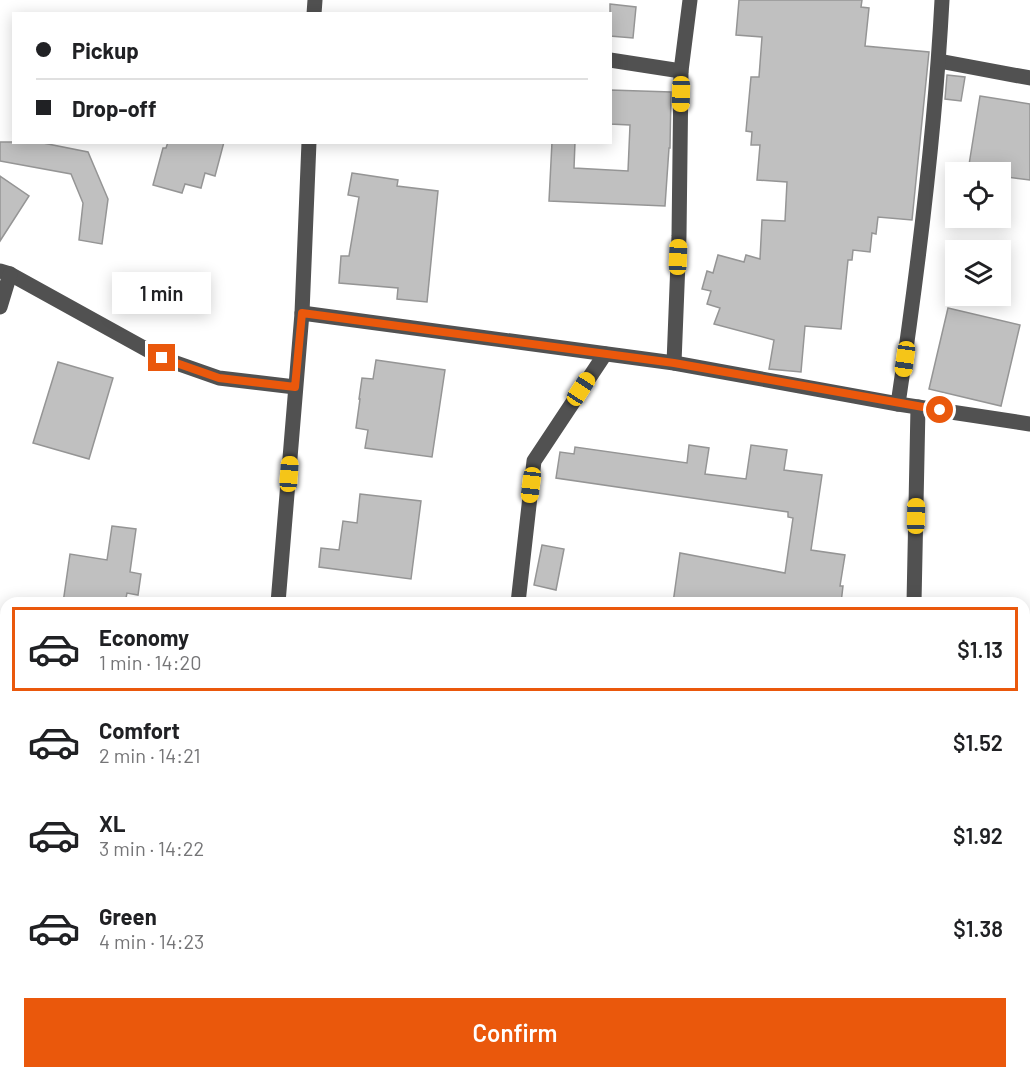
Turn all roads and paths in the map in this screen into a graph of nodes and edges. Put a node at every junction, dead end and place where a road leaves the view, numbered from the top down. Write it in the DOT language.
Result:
graph roads {
  1 [pos="690,0"];
  2 [pos="942,0"];
  3 [pos="612,60"];
  4 [pos="939,61"];
  5 [pos="681,70"];
  6 [pos="1030,78"];
  7 [pos="309,144"];
  8 [pos="5,272"];
  9 [pos="0,307"];
  10 [pos="302,313"];
  11 [pos="604,354"];
  12 [pos="674,363"];
  13 [pos="295,387"];
  14 [pos="898,404"];
  15 [pos="918,407"];
  16 [pos="1030,424"];
  17 [pos="279,597"];
  18 [pos="519,597"];
  19 [pos="914,597"];
  1 -- 5 [label="street"];
  2 -- 4 [label="street"];
  3 -- 5 [label="street"];
  4 -- 6 [label="street"];
  4 -- 14 [label="street"];
  5 -- 12 [label="street"];
  7 -- 10 [label="street"];
  8 -- 9 [label="street"];
  8 -- 13 [label="street"];
  10 -- 11 [label="street"];
  10 -- 13 [label="street"];
  11 -- 12 [label="street"];
  11 -- 18 [label="street"];
  12 -- 14 [label="street"];
  13 -- 17 [label="street"];
  14 -- 15 [label="street"];
  15 -- 16 [label="street"];
  15 -- 19 [label="street"];
}
